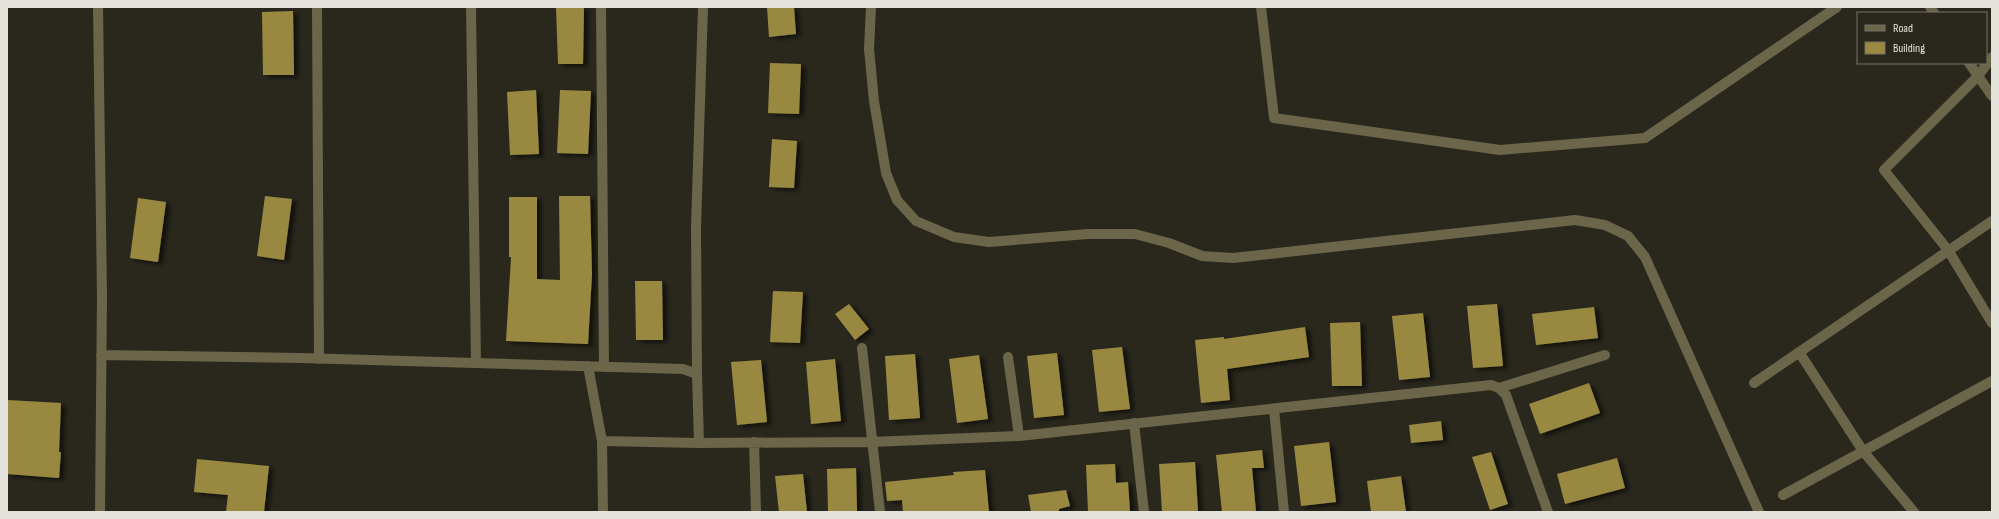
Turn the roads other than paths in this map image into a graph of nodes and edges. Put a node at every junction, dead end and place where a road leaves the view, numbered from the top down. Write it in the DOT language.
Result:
graph roads {
  1 [pos="98,7"];
  2 [pos="317,7"];
  3 [pos="471,7"];
  4 [pos="601,7"];
  5 [pos="703,7"];
  6 [pos="870,7"];
  7 [pos="1261,7"];
  8 [pos="1837,7"];
  9 [pos="1970,64"];
  10 [pos="1987,64"];
  11 [pos="1978,76"];
  12 [pos="1992,96"];
  13 [pos="1992,221"];
  14 [pos="1948,250"];
  15 [pos="1992,323"];
  16 [pos="862,348"];
  17 [pos="1799,352"];
  18 [pos="102,355"];
  19 [pos="1605,356"];
  20 [pos="1008,357"];
  21 [pos="319,359"];
  22 [pos="476,363"];
  23 [pos="588,366"];
  24 [pos="604,367"];
  25 [pos="697,374"];
  26 [pos="1992,381"];
  27 [pos="1754,383"];
  28 [pos="1499,388"];
  29 [pos="1274,408"];
  30 [pos="1134,423"];
  31 [pos="1019,436"];
  32 [pos="602,440"];
  33 [pos="754,442"];
  34 [pos="871,442"];
  35 [pos="699,443"];
  36 [pos="1864,451"];
  37 [pos="1783,495"];
  38 [pos="100,512"];
  39 [pos="603,512"];
  40 [pos="756,512"];
  41 [pos="880,512"];
  42 [pos="1144,512"];
  43 [pos="1284,512"];
  44 [pos="1548,512"];
  45 [pos="1759,512"];
  46 [pos="1914,512"];
  1 -- 18 [label="street"];
  2 -- 21 [label="street"];
  3 -- 22 [label="street"];
  4 -- 24 [label="street"];
  5 -- 25 [label="street"];
  6 -- 45 [label="street"];
  7 -- 8 [label="street"];
  9 -- 11 [label="street"];
  10 -- 11 [label="street"];
  11 -- 12 [label="street"];
  11 -- 14 [label="street"];
  13 -- 14 [label="street"];
  14 -- 15 [label="street"];
  14 -- 17 [label="street"];
  16 -- 34 [label="street"];
  17 -- 27 [label="street"];
  17 -- 36 [label="street"];
  18 -- 21 [label="street"];
  18 -- 38 [label="street"];
  19 -- 28 [label="street"];
  20 -- 31 [label="street"];
  21 -- 22 [label="street"];
  22 -- 23 [label="street"];
  23 -- 24 [label="street"];
  23 -- 32 [label="street"];
  24 -- 25 [label="street"];
  25 -- 35 [label="street"];
  26 -- 36 [label="street"];
  28 -- 29 [label="street"];
  28 -- 44 [label="street"];
  29 -- 30 [label="street"];
  29 -- 43 [label="street"];
  30 -- 31 [label="street"];
  30 -- 42 [label="street"];
  31 -- 34 [label="street"];
  32 -- 35 [label="street"];
  32 -- 39 [label="street"];
  33 -- 34 [label="street"];
  33 -- 35 [label="street"];
  33 -- 40 [label="street"];
  34 -- 41 [label="street"];
  36 -- 37 [label="street"];
  36 -- 46 [label="street"];
}
